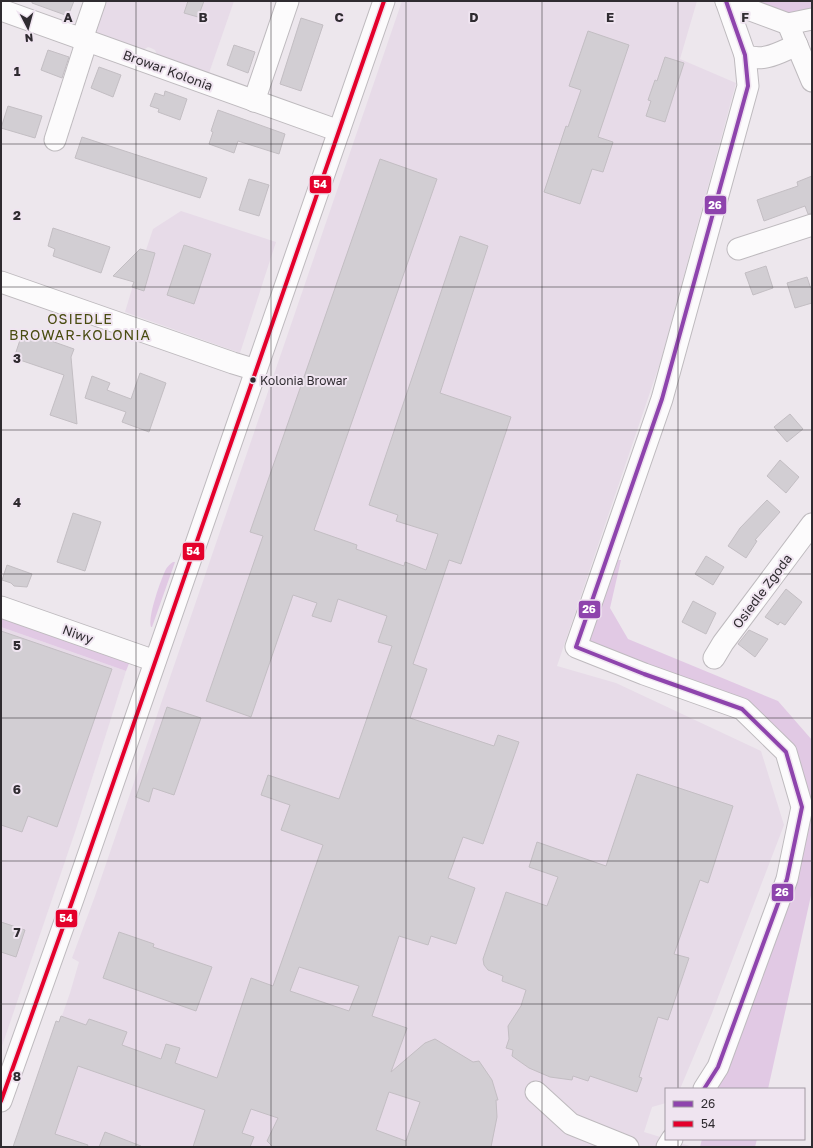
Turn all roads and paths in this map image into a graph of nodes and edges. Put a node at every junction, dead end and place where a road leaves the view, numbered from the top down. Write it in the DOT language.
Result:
graph roads {
  1 [pos="95,1"];
  2 [pos="288,1"];
  3 [pos="384,1"];
  4 [pos="726,1"];
  5 [pos="1,10"];
  6 [pos="812,19"];
  7 [pos="788,24"];
  8 [pos="84,39"];
  9 [pos="797,45"];
  10 [pos="745,55"];
  11 [pos="812,81"];
  12 [pos="254,101"];
  13 [pos="339,131"];
  14 [pos="54,140"];
  15 [pos="812,225"];
  16 [pos="738,249"];
  17 [pos="1,282"];
  18 [pos="256,370"];
  19 [pos="812,524"];
  20 [pos="1,607"];
  21 [pos="714,658"];
  22 [pos="154,661"];
  23 [pos="705,1088"];
  24 [pos="536,1092"];
  25 [pos="1,1101"];
  26 [pos="628,1147"];
  1 -- 8 [label="street"];
  2 -- 12 [label="street"];
  3 -- 13 [label="street"];
  4 -- 7 [label="street"];
  4 -- 10 [label="street"];
  5 -- 8 [label="street, Browar Kolonia"];
  6 -- 7 [label="street"];
  7 -- 9 [label="street"];
  8 -- 12 [label="street, Browar Kolonia"];
  8 -- 14 [label="street"];
  9 -- 10 [label="street"];
  9 -- 11 [label="street"];
  10 -- 23 [label="street"];
  12 -- 13 [label="street, Browar Kolonia"];
  13 -- 18 [label="street"];
  15 -- 16 [label="street"];
  17 -- 18 [label="street"];
  18 -- 22 [label="street"];
  19 -- 21 [label="street, Osiedle Zgoda"];
  20 -- 22 [label="street, Niwy"];
  22 -- 25 [label="street"];
  24 -- 26 [label="street"];
}
